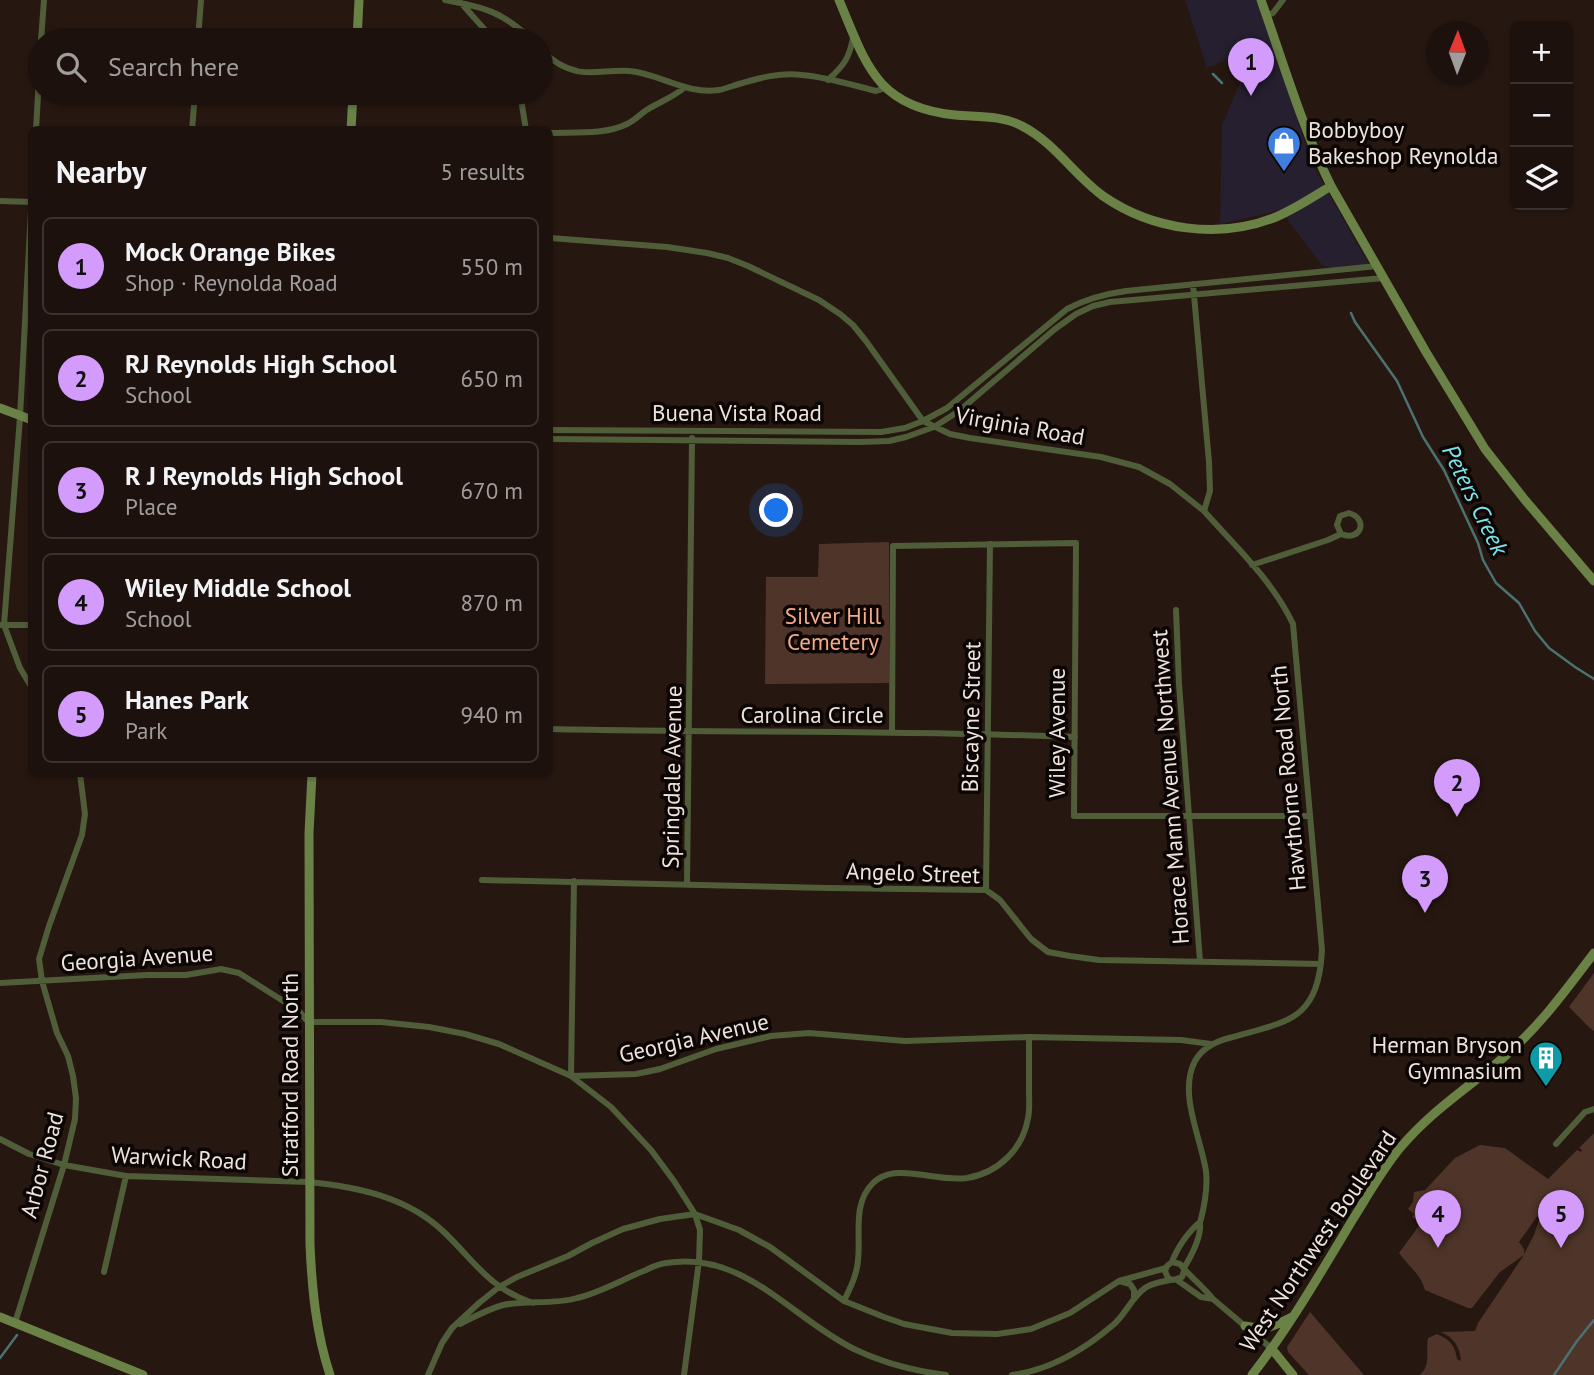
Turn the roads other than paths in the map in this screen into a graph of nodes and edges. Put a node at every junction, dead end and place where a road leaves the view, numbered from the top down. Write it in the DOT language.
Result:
graph roads {
  1 [pos="44,0"];
  2 [pos="201,0"];
  3 [pos="359,0"];
  4 [pos="445,0"];
  5 [pos="839,0"];
  6 [pos="1261,0"];
  7 [pos="1283,0"];
  8 [pos="461,3"];
  9 [pos="1266,15"];
  10 [pos="42,28"];
  11 [pos="199,28"];
  12 [pos="357,28"];
  13 [pos="483,28"];
  14 [pos="519,28"];
  15 [pos="854,35"];
  16 [pos="553,60"];
  17 [pos="828,80"];
  18 [pos="684,88"];
  19 [pos="886,88"];
  20 [pos="37,105"];
  21 [pos="194,105"];
  22 [pos="352,105"];
  23 [pos="524,105"];
  24 [pos="36,126"];
  25 [pos="192,126"];
  26 [pos="351,126"];
  27 [pos="526,126"];
  28 [pos="553,133"];
  29 [pos="1332,186"];
  30 [pos="0,201"];
  31 [pos="28,202"];
  32 [pos="553,238"];
  33 [pos="28,260"];
  34 [pos="1377,266"];
  35 [pos="1384,278"];
  36 [pos="1193,284"];
  37 [pos="1194,294"];
  38 [pos="0,408"];
  39 [pos="20,416"];
  40 [pos="28,419"];
  41 [pos="923,421"];
  42 [pos="934,428"];
  43 [pos="553,430"];
  44 [pos="692,432"];
  45 [pos="553,439"];
  46 [pos="692,440"];
  47 [pos="1204,511"];
  48 [pos="1341,534"];
  49 [pos="990,544"];
  50 [pos="1252,565"];
  51 [pos="1594,581"];
  52 [pos="1175,610"];
  53 [pos="2,625"];
  54 [pos="28,625"];
  55 [pos="28,681"];
  56 [pos="553,729"];
  57 [pos="690,732"];
  58 [pos="892,733"];
  59 [pos="989,734"];
  60 [pos="1075,737"];
  61 [pos="80,777"];
  62 [pos="312,777"];
  63 [pos="1190,816"];
  64 [pos="1309,816"];
  65 [pos="482,880"];
  66 [pos="574,881"];
  67 [pos="687,884"];
  68 [pos="986,890"];
  69 [pos="1594,953"];
  70 [pos="1200,961"];
  71 [pos="1321,964"];
  72 [pos="42,981"];
  73 [pos="0,984"];
  74 [pos="308,1022"];
  75 [pos="1028,1037"];
  76 [pos="1211,1044"];
  77 [pos="571,1076"];
  78 [pos="1594,1109"];
  79 [pos="0,1139"];
  80 [pos="1556,1144"];
  81 [pos="64,1165"];
  82 [pos="126,1176"];
  83 [pos="309,1182"];
  84 [pos="695,1214"];
  85 [pos="1200,1222"];
  86 [pos="699,1261"];
  87 [pos="1172,1262"];
  88 [pos="1166,1268"];
  89 [pos="1184,1270"];
  90 [pos="104,1272"];
  91 [pos="1173,1280"];
  92 [pos="1119,1281"];
  93 [pos="499,1287"];
  94 [pos="1213,1299"];
  95 [pos="845,1301"];
  96 [pos="1133,1301"];
  97 [pos="533,1303"];
  98 [pos="1294,1316"];
  99 [pos="0,1317"];
  100 [pos="15,1323"];
  101 [pos="1245,1326"];
  102 [pos="452,1328"];
  103 [pos="1272,1349"];
  104 [pos="143,1375"];
  105 [pos="330,1375"];
  106 [pos="428,1375"];
  107 [pos="684,1375"];
  108 [pos="946,1375"];
  109 [pos="1012,1375"];
  110 [pos="1252,1375"];
  111 [pos="1293,1375"];
  1 -- 10 [label="street"];
  2 -- 11 [label="street"];
  3 -- 12 [label="main road"];
  4 -- 8 [label="street"];
  5 -- 15 [label="main road"];
  6 -- 9 [label="main road"];
  7 -- 9 [label="street"];
  8 -- 13 [label="street"];
  8 -- 14 [label="street"];
  9 -- 29 [label="main road"];
  15 -- 17 [label="street"];
  15 -- 19 [label="main road"];
  16 -- 18 [label="street"];
  17 -- 18 [label="street"];
  17 -- 19 [label="street"];
  18 -- 28 [label="street"];
  19 -- 29 [label="main road"];
  20 -- 24 [label="street"];
  21 -- 25 [label="street"];
  22 -- 26 [label="main road"];
  23 -- 27 [label="street"];
  29 -- 34 [label="main road"];
  30 -- 31 [label="street"];
  32 -- 41 [label="street, Virginia Road"];
  33 -- 39 [label="street"];
  34 -- 35 [label="main road"];
  34 -- 36 [label="street, Buena Vista Road"];
  35 -- 37 [label="street"];
  35 -- 51 [label="main road"];
  36 -- 37 [label="street"];
  36 -- 41 [label="street, Buena Vista Road"];
  37 -- 42 [label="street"];
  37 -- 47 [label="street"];
  38 -- 39 [label="main road"];
  39 -- 40 [label="main road"];
  39 -- 53 [label="street"];
  41 -- 42 [label="street, Virginia Road"];
  41 -- 44 [label="street, Buena Vista Road"];
  42 -- 46 [label="street"];
  42 -- 47 [label="street, Virginia Road"];
  43 -- 44 [label="street, Buena Vista Road"];
  44 -- 46 [label="street, Springdale Avenue"];
  45 -- 46 [label="street"];
  46 -- 57 [label="street, Springdale Avenue"];
  47 -- 50 [label="street, Hawthorne Road North"];
  48 -- 50 [label="street"];
  49 -- 58 [label="street"];
  49 -- 59 [label="street, Biscayne Street"];
  49 -- 60 [label="street, Wiley Avenue"];
  50 -- 64 [label="street, Hawthorne Road North"];
  52 -- 63 [label="street, Horace Mann Avenue Northwest"];
  53 -- 54 [label="street"];
  53 -- 55 [label="street"];
  56 -- 57 [label="street, Carolina Circle"];
  57 -- 58 [label="street, Carolina Circle"];
  57 -- 67 [label="street, Springdale Avenue"];
  58 -- 59 [label="street, Carolina Circle"];
  59 -- 60 [label="street, Carolina Circle"];
  59 -- 68 [label="street, Biscayne Street"];
  60 -- 63 [label="street, Wiley Avenue"];
  61 -- 72 [label="street, Arbor Road"];
  62 -- 74 [label="main road, Stratford Road North"];
  63 -- 64 [label="street, Wiley Avenue"];
  63 -- 70 [label="street, Horace Mann Avenue Northwest"];
  64 -- 71 [label="street, Hawthorne Road North"];
  65 -- 66 [label="street, Springdale Avenue"];
  66 -- 67 [label="street, Springdale Avenue"];
  66 -- 77 [label="street"];
  67 -- 68 [label="street, Angelo Street"];
  68 -- 70 [label="street, Angelo Street"];
  69 -- 98 [label="main road, West Northwest Boulevard"];
  70 -- 71 [label="street, Angelo Street"];
  71 -- 76 [label="street, Hawthorne Road North"];
  72 -- 73 [label="street, Georgia Avenue"];
  72 -- 74 [label="street, Georgia Avenue"];
  72 -- 81 [label="street, Arbor Road"];
  74 -- 77 [label="street, Georgia Avenue"];
  74 -- 83 [label="main road, Stratford Road North"];
  75 -- 76 [label="street, Georgia Avenue"];
  75 -- 77 [label="street, Georgia Avenue"];
  75 -- 95 [label="street"];
  76 -- 85 [label="street"];
  77 -- 84 [label="street"];
  78 -- 80 [label="street"];
  79 -- 81 [label="street, Warwick Road"];
  81 -- 82 [label="street, Warwick Road"];
  81 -- 100 [label="street, Arbor Road"];
  82 -- 83 [label="street, Warwick Road"];
  82 -- 90 [label="street"];
  83 -- 93 [label="street, Warwick Road"];
  83 -- 105 [label="main road, Stratford Road North"];
  84 -- 86 [label="street"];
  84 -- 93 [label="street"];
  84 -- 95 [label="street"];
  85 -- 87 [label="street"];
  85 -- 89 [label="street"];
  86 -- 97 [label="street"];
  86 -- 107 [label="street"];
  86 -- 108 [label="street"];
  87 -- 88 [label="street"];
  87 -- 89 [label="street"];
  88 -- 91 [label="street"];
  88 -- 92 [label="street"];
  89 -- 91 [label="street"];
  89 -- 94 [label="street"];
  91 -- 94 [label="street"];
  91 -- 96 [label="street"];
  92 -- 95 [label="street"];
  92 -- 96 [label="street"];
  93 -- 97 [label="street, Warwick Road"];
  93 -- 102 [label="street"];
  94 -- 101 [label="street"];
  96 -- 109 [label="street"];
  97 -- 102 [label="street"];
  98 -- 101 [label="main road"];
  98 -- 103 [label="main road, West Northwest Boulevard"];
  99 -- 100 [label="main road"];
  100 -- 104 [label="main road"];
  101 -- 103 [label="street"];
  102 -- 106 [label="street"];
  103 -- 110 [label="main road, West Northwest Boulevard"];
  103 -- 111 [label="main road"];
}
